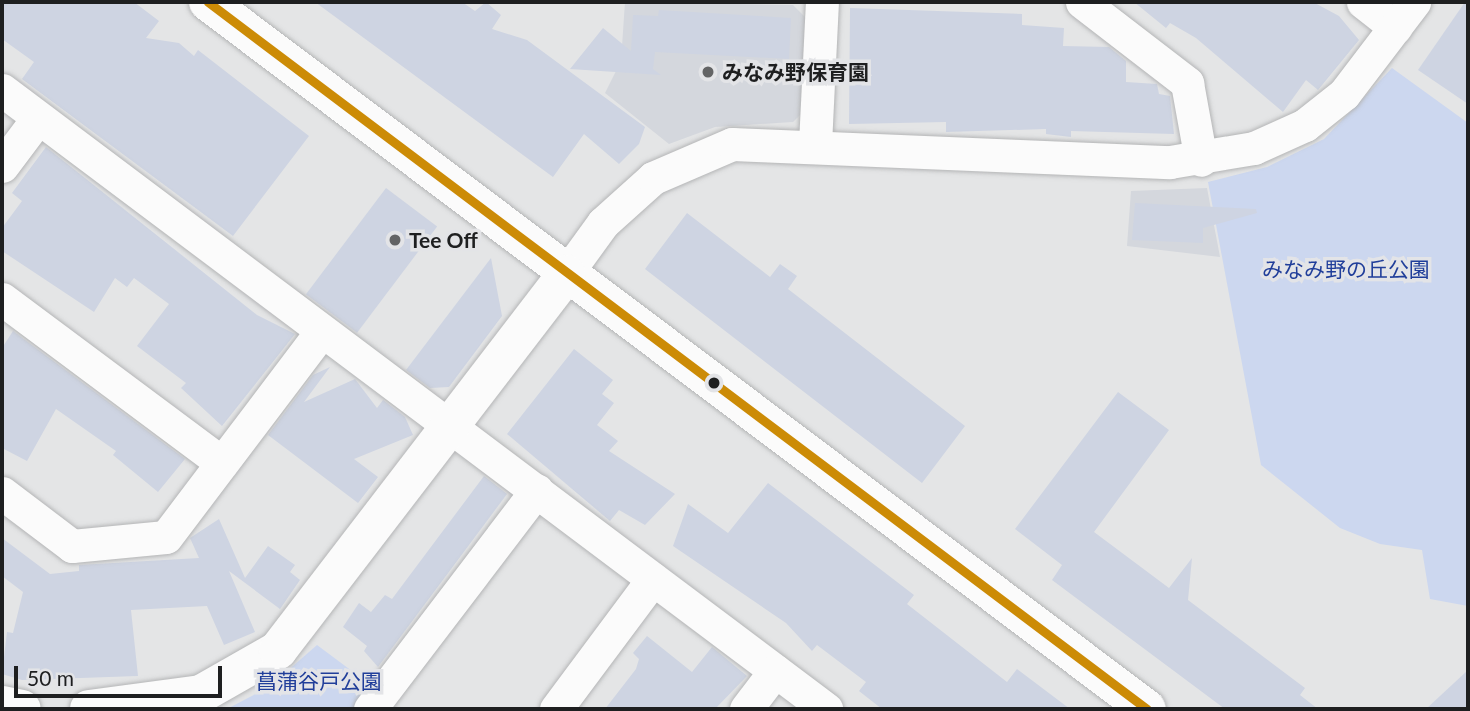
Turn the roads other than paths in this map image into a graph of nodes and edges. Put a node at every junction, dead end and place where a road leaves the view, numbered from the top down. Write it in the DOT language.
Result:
graph roads {
  1 [pos="208,2"];
  2 [pos="822,2"];
  3 [pos="1082,2"];
  4 [pos="1363,2"];
  5 [pos="1405,14"];
  6 [pos="2,90"];
  7 [pos="38,118"];
  8 [pos="815,144"];
  9 [pos="1201,160"];
  10 [pos="2,166"];
  11 [pos="566,274"];
  12 [pos="2,299"];
  13 [pos="321,332"];
  14 [pos="451,425"];
  15 [pos="222,463"];
  16 [pos="537,490"];
  17 [pos="2,493"];
  18 [pos="653,579"];
  19 [pos="775,671"];
  20 [pos="2,705"];
  21 [pos="22,709"];
  22 [pos="89,709"];
  23 [pos="370,709"];
  24 [pos="556,709"];
  25 [pos="746,709"];
  26 [pos="826,709"];
  27 [pos="1147,709"];
  1 -- 11 [label="street"];
  2 -- 8 [label="street"];
  3 -- 9 [label="street"];
  4 -- 5 [label="street"];
  5 -- 9 [label="street"];
  6 -- 7 [label="street"];
  7 -- 10 [label="street"];
  7 -- 13 [label="street"];
  8 -- 9 [label="street"];
  8 -- 11 [label="street"];
  11 -- 14 [label="street"];
  11 -- 27 [label="street"];
  12 -- 15 [label="street"];
  13 -- 14 [label="street"];
  13 -- 15 [label="street"];
  14 -- 16 [label="street"];
  14 -- 22 [label="street"];
  15 -- 17 [label="street"];
  16 -- 18 [label="street"];
  16 -- 23 [label="street"];
  18 -- 19 [label="street"];
  18 -- 24 [label="street"];
  19 -- 25 [label="street"];
  19 -- 26 [label="street"];
  20 -- 21 [label="street"];
}
